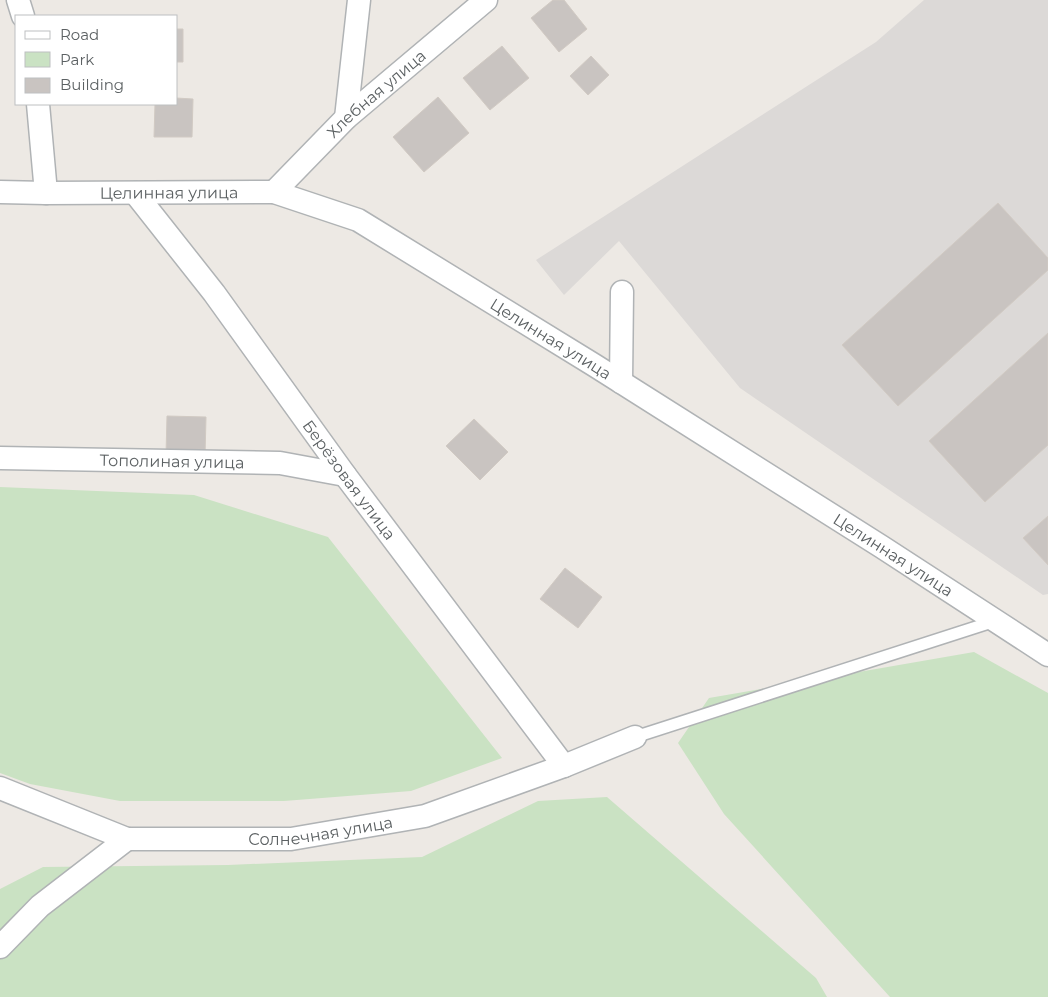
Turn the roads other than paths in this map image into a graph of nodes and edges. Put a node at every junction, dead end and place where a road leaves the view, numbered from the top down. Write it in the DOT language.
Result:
graph roads {
  1 [pos="18,0"];
  2 [pos="359,0"];
  3 [pos="486,0"];
  4 [pos="23,15"];
  5 [pos="38,105"];
  6 [pos="346,118"];
  7 [pos="0,192"];
  8 [pos="274,192"];
  9 [pos="46,193"];
  10 [pos="136,193"];
  11 [pos="622,292"];
  12 [pos="621,382"];
  13 [pos="0,458"];
  14 [pos="345,475"];
  15 [pos="995,621"];
  16 [pos="1048,655"];
  17 [pos="635,737"];
  18 [pos="564,766"];
  19 [pos="0,788"];
  20 [pos="127,839"];
  21 [pos="0,948"];
  1 -- 4 [label="street"];
  2 -- 6 [label="street"];
  3 -- 6 [label="street, Хлебная улица"];
  5 -- 9 [label="street"];
  6 -- 8 [label="street, Хлебная улица"];
  7 -- 9 [label="street, Целинная улица"];
  8 -- 10 [label="street, Целинная улица"];
  8 -- 12 [label="street, Целинная улица"];
  9 -- 10 [label="street, Целинная улица"];
  10 -- 14 [label="street, Берёзовая улица"];
  11 -- 12 [label="street"];
  12 -- 15 [label="street, Целинная улица"];
  13 -- 14 [label="street, Тополиная улица"];
  14 -- 18 [label="street, Берёзовая улица"];
  15 -- 16 [label="street, Целинная улица"];
  15 -- 17 [label="lane"];
  17 -- 18 [label="street, Солнечная улица"];
  18 -- 20 [label="street, Солнечная улица"];
  19 -- 20 [label="street, Солнечная улица"];
  20 -- 21 [label="street"];
}
